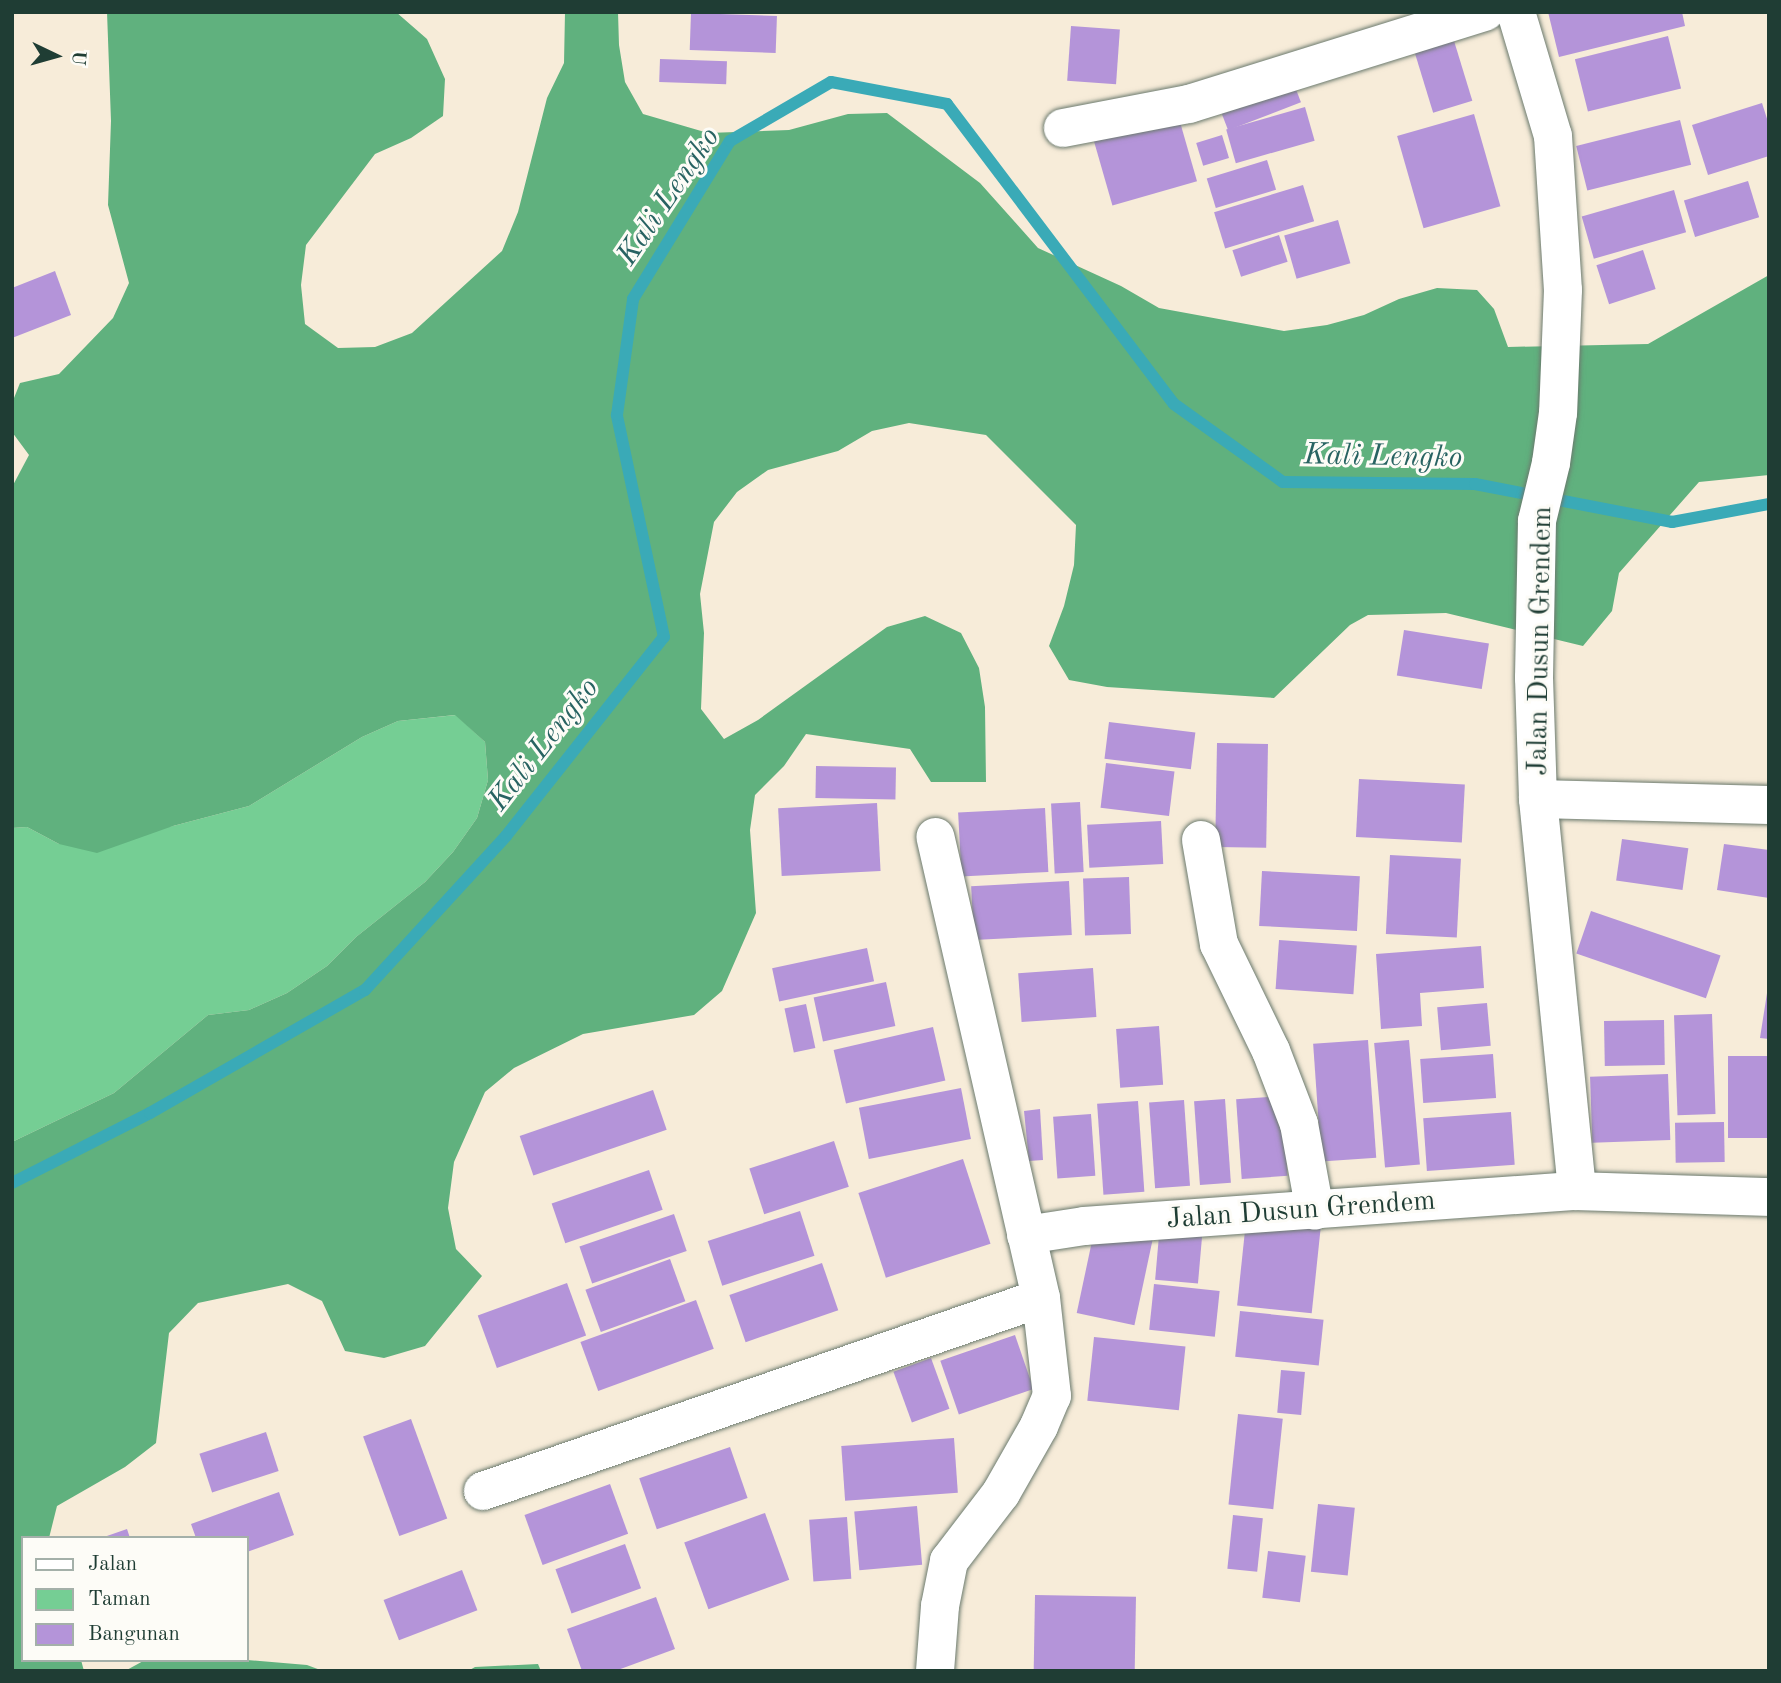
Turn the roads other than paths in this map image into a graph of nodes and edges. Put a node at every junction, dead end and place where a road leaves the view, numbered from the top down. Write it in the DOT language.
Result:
graph roads {
  1 [pos="1485,12"];
  2 [pos="1516,12"];
  3 [pos="1063,128"];
  4 [pos="1538,799"];
  5 [pos="1769,805"];
  6 [pos="935,837"];
  7 [pos="1201,840"];
  8 [pos="1577,1191"];
  9 [pos="1769,1197"];
  10 [pos="1315,1211"];
  11 [pos="1026,1235"];
  12 [pos="1041,1298"];
  13 [pos="483,1491"];
  14 [pos="935,1671"];
  1 -- 3 [label="street"];
  2 -- 4 [label="street, Jalan Dusun Grendem"];
  4 -- 5 [label="street"];
  4 -- 8 [label="street, Jalan Dusun Grendem"];
  6 -- 11 [label="street"];
  7 -- 10 [label="street"];
  8 -- 9 [label="street, Jalan Dusun Grendem"];
  8 -- 10 [label="street, Jalan Dusun Grendem"];
  10 -- 11 [label="street, Jalan Dusun Grendem"];
  11 -- 12 [label="street"];
  12 -- 13 [label="street"];
  12 -- 14 [label="street"];
}
